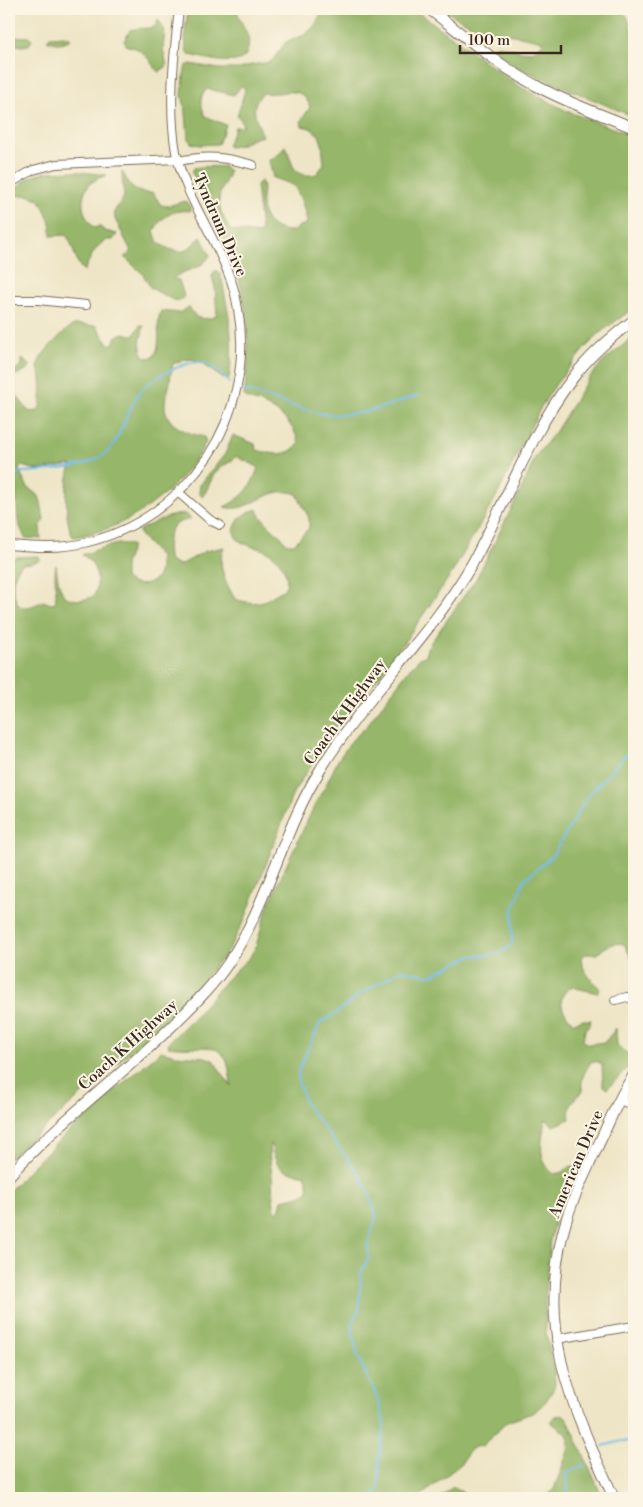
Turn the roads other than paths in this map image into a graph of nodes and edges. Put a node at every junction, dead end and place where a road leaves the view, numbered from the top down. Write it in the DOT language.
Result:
graph roads {
  1 [pos="179,9"];
  2 [pos="429,9"];
  3 [pos="634,128"];
  4 [pos="178,160"];
  5 [pos="253,165"];
  6 [pos="9,184"];
  7 [pos="9,300"];
  8 [pos="86,304"];
  9 [pos="634,320"];
  10 [pos="179,493"];
  11 [pos="220,525"];
  12 [pos="9,545"];
  13 [pos="615,1000"];
  14 [pos="634,1000"];
  15 [pos="634,1075"];
  16 [pos="620,1100"];
  17 [pos="634,1106"];
  18 [pos="9,1176"];
  19 [pos="634,1326"];
  20 [pos="556,1339"];
  21 [pos="614,1498"];
  1 -- 4 [label="street, Tyndrum Drive"];
  2 -- 3 [label="street"];
  4 -- 5 [label="street"];
  4 -- 6 [label="street"];
  4 -- 10 [label="street, Tyndrum Drive"];
  7 -- 8 [label="street"];
  9 -- 18 [label="street, Coach K Highway"];
  10 -- 11 [label="street"];
  10 -- 12 [label="street, Tyndrum Drive"];
  13 -- 14 [label="street"];
  15 -- 16 [label="street, American Drive"];
  16 -- 17 [label="street"];
  16 -- 20 [label="street, American Drive"];
  19 -- 20 [label="street"];
  20 -- 21 [label="street, American Drive"];
}
